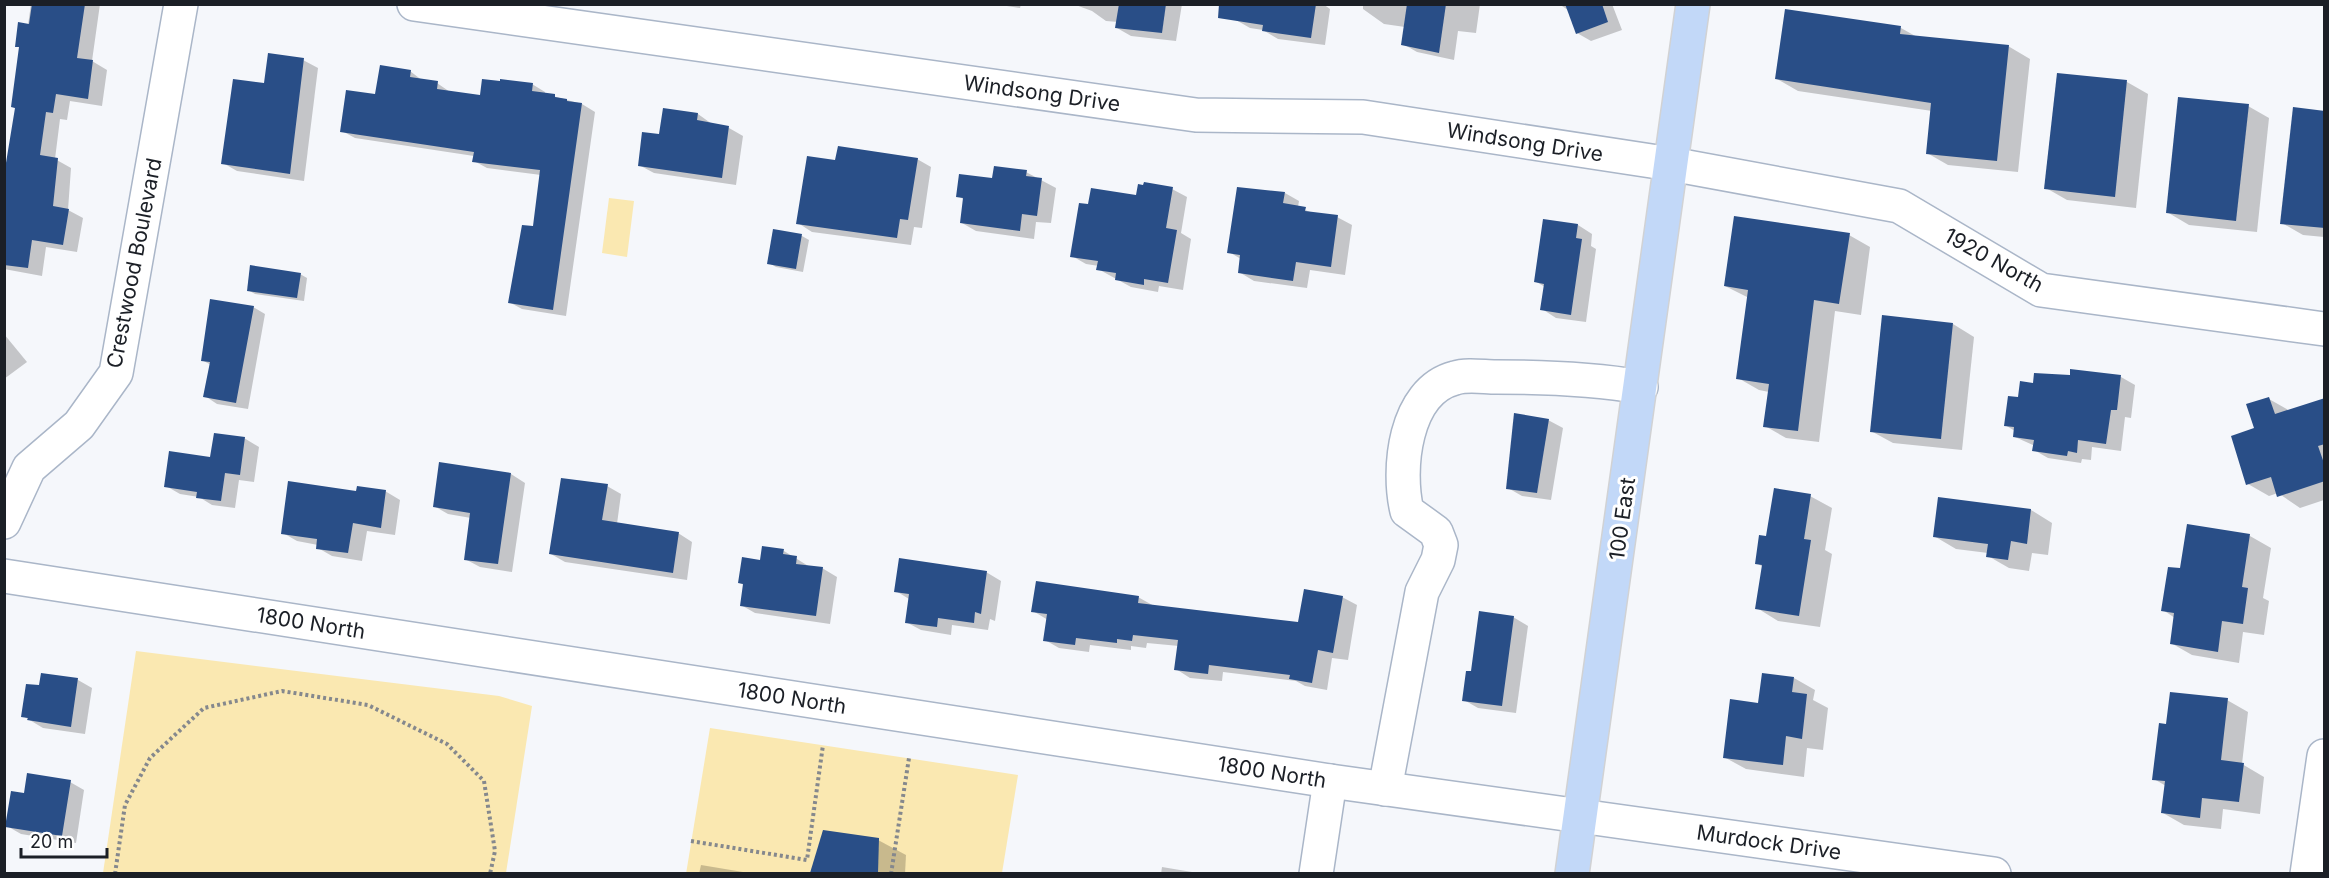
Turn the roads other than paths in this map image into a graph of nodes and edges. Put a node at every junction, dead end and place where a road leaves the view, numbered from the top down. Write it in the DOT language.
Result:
graph roads {
  1 [pos="181,4"];
  2 [pos="414,4"];
  3 [pos="1693,4"];
  4 [pos="1671,164"];
  5 [pos="2325,328"];
  6 [pos="1641,387"];
  7 [pos="4,522"];
  8 [pos="4,576"];
  9 [pos="2325,756"];
  10 [pos="1330,781"];
  11 [pos="1385,789"];
  12 [pos="1579,816"];
  13 [pos="1316,873"];
  14 [pos="1572,873"];
  15 [pos="1994,873"];
  16 [pos="2307,873"];
  1 -- 7 [label="street, Crestwood Boulevard"];
  2 -- 4 [label="street, Windsong Drive"];
  3 -- 4 [label="main road, 100 East"];
  4 -- 5 [label="street, 1920 North"];
  4 -- 6 [label="main road, 100 East"];
  6 -- 11 [label="street"];
  6 -- 12 [label="main road, 100 East"];
  8 -- 10 [label="street, 1800 North"];
  9 -- 16 [label="street"];
  10 -- 11 [label="street, 1800 North"];
  10 -- 13 [label="street"];
  11 -- 12 [label="street, 1800 North"];
  12 -- 14 [label="main road, 100 East"];
  12 -- 15 [label="street, Murdock Drive"];
}
